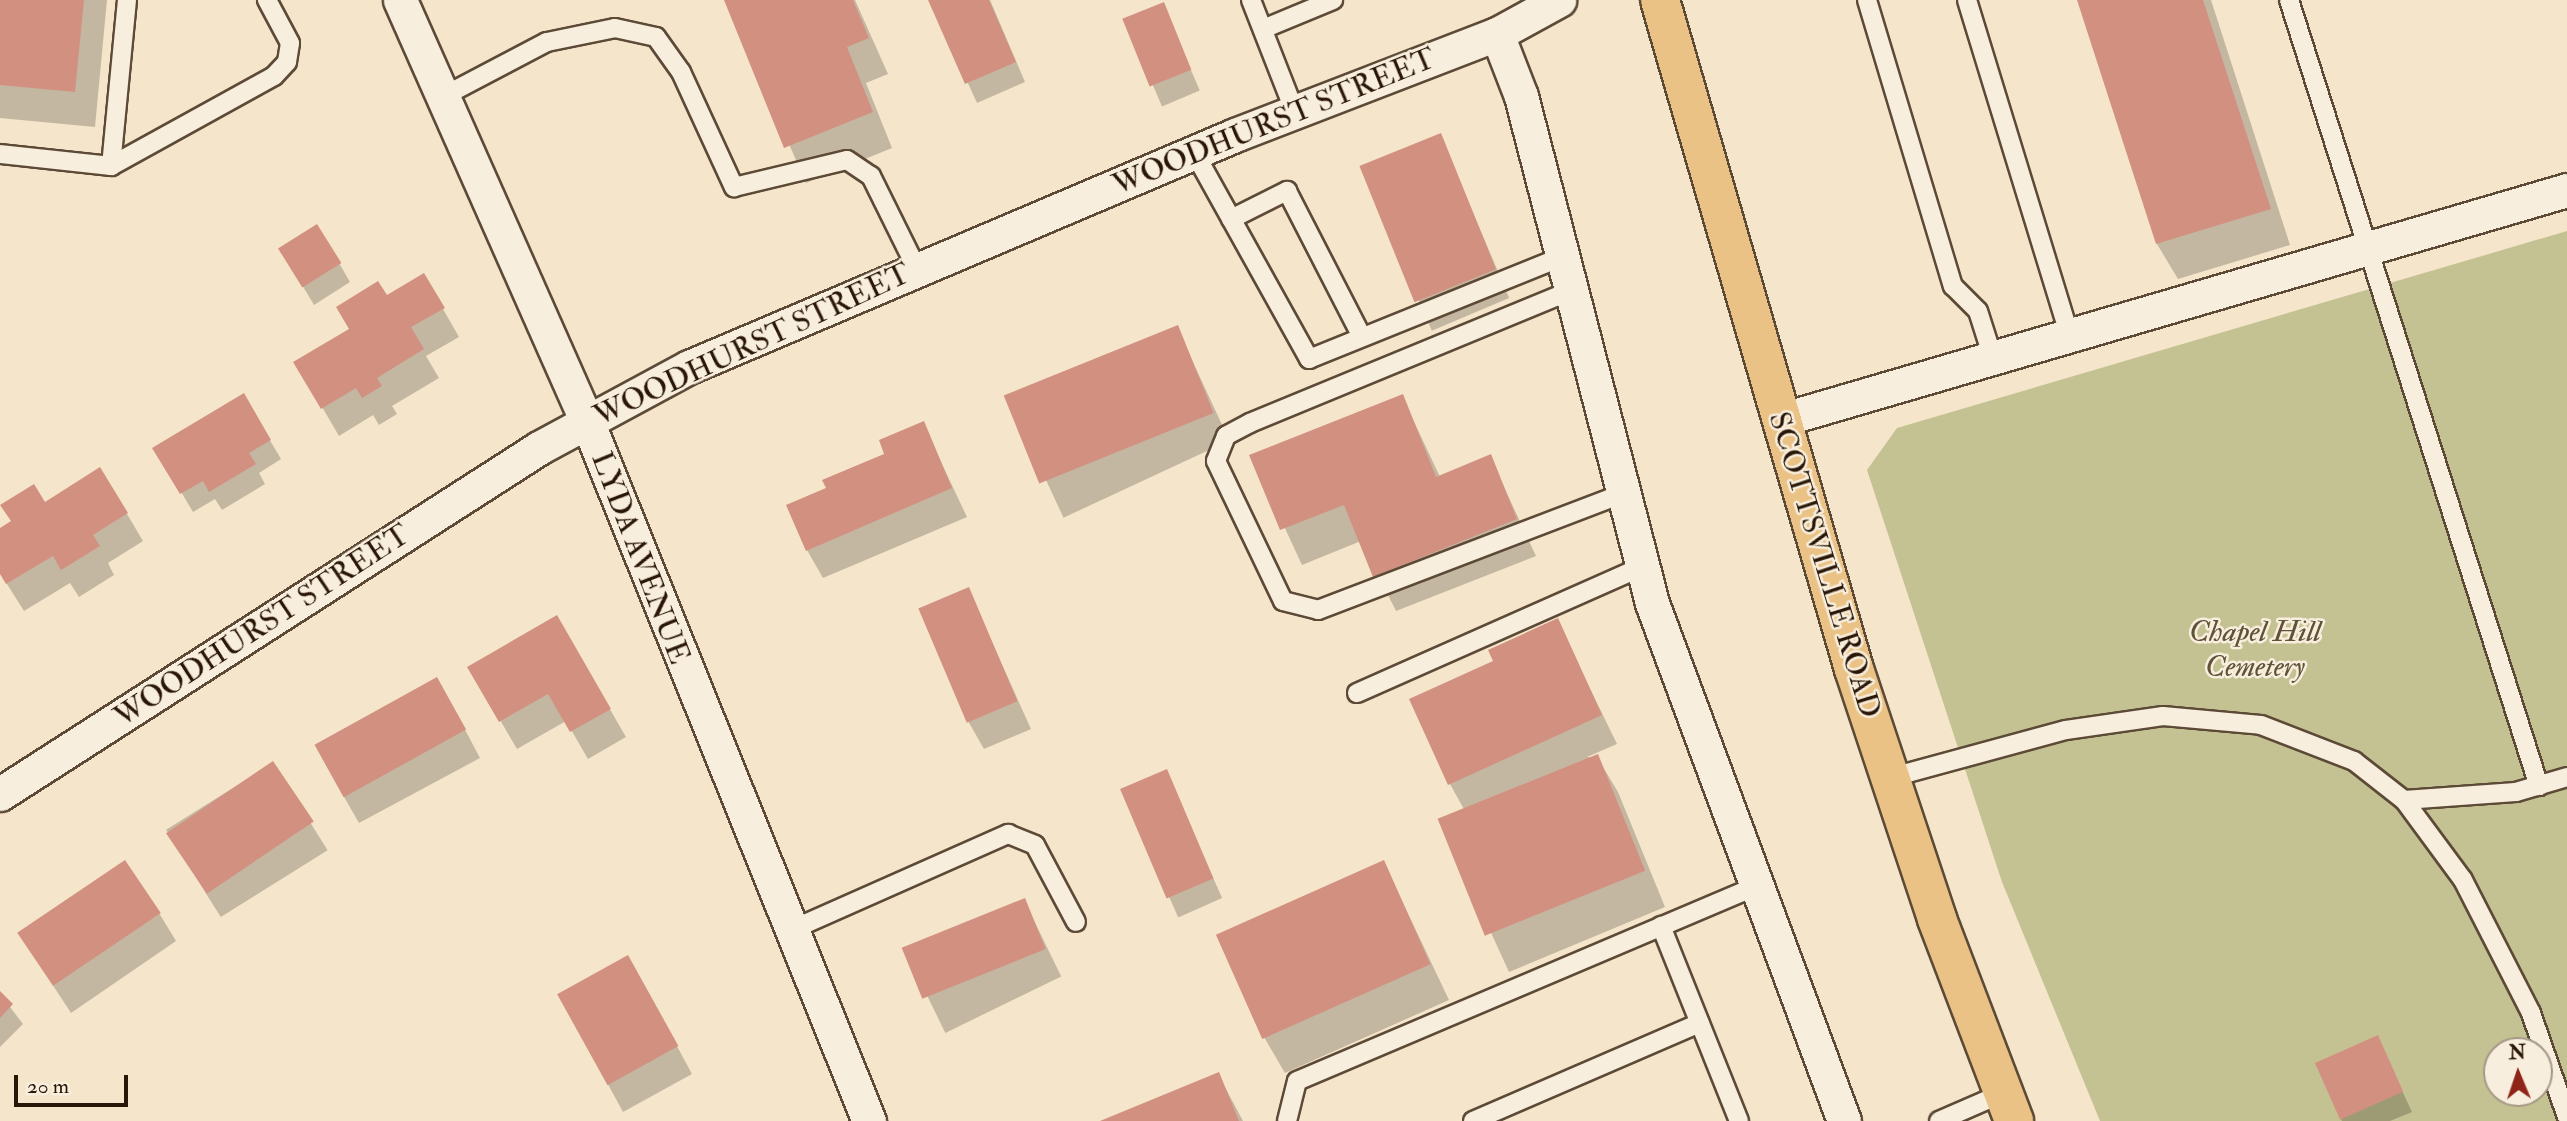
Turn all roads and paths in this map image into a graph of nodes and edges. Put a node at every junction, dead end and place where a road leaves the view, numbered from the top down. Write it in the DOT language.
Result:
graph roads {
  1 [pos="127,0"];
  2 [pos="267,0"];
  3 [pos="400,0"];
  4 [pos="1251,0"];
  5 [pos="1333,0"];
  6 [pos="1559,0"];
  7 [pos="1660,0"];
  8 [pos="1867,0"];
  9 [pos="1967,0"];
  10 [pos="2289,0"];
  11 [pos="1263,29"];
  12 [pos="1497,34"];
  13 [pos="444,96"];
  14 [pos="1294,112"];
  15 [pos="1194,152"];
  16 [pos="0,154"];
  17 [pos="111,166"];
  18 [pos="2567,190"];
  19 [pos="1231,219"];
  20 [pos="2368,248"];
  21 [pos="1561,257"];
  22 [pos="916,268"];
  23 [pos="1570,291"];
  24 [pos="2070,336"];
  25 [pos="1362,337"];
  26 [pos="1993,358"];
  27 [pos="1780,420"];
  28 [pos="587,421"];
  29 [pos="1622,494"];
  30 [pos="1641,567"];
  31 [pos="1357,693"];
  32 [pos="2567,777"];
  33 [pos="1889,778"];
  34 [pos="2539,786"];
  35 [pos="0,794"];
  36 [pos="2404,800"];
  37 [pos="1754,887"];
  38 [pos="1076,922"];
  39 [pos="1661,926"];
  40 [pos="789,931"];
  41 [pos="1700,1023"];
  42 [pos="2009,1107"];
  43 [pos="2567,1117"];
  44 [pos="869,1121"];
  45 [pos="1287,1121"];
  46 [pos="1473,1121"];
  47 [pos="1738,1121"];
  48 [pos="1844,1121"];
  49 [pos="1939,1121"];
  1 -- 17 [label="lane"];
  2 -- 17 [label="lane"];
  3 -- 13 [label="street, LYDA AVENUE"];
  4 -- 11 [label="lane"];
  5 -- 11 [label="lane"];
  6 -- 12 [label="street, WOODHURST STREET"];
  7 -- 27 [label="main road, SCOTTSVILLE ROAD"];
  8 -- 26 [label="lane"];
  9 -- 24 [label="lane"];
  10 -- 20 [label="lane"];
  11 -- 14 [label="lane"];
  12 -- 14 [label="street, WOODHURST STREET"];
  12 -- 21 [label="street"];
  13 -- 22 [label="lane"];
  13 -- 28 [label="street, LYDA AVENUE"];
  14 -- 15 [label="street, WOODHURST STREET"];
  15 -- 19 [label="lane"];
  15 -- 22 [label="street, WOODHURST STREET"];
  16 -- 17 [label="lane"];
  18 -- 20 [label="street"];
  19 -- 25 [label="lane"];
  19 -- 25 [label="lane"];
  20 -- 24 [label="street"];
  20 -- 34 [label="lane"];
  21 -- 23 [label="street"];
  21 -- 25 [label="lane"];
  22 -- 28 [label="street, WOODHURST STREET"];
  23 -- 29 [label="street"];
  23 -- 29 [label="lane"];
  24 -- 26 [label="street"];
  26 -- 27 [label="street"];
  27 -- 33 [label="main road, SCOTTSVILLE ROAD"];
  28 -- 35 [label="street, WOODHURST STREET"];
  28 -- 40 [label="street, LYDA AVENUE"];
  29 -- 30 [label="street"];
  30 -- 31 [label="lane"];
  30 -- 37 [label="street"];
  32 -- 34 [label="lane"];
  33 -- 36 [label="lane"];
  33 -- 42 [label="main road, SCOTTSVILLE ROAD"];
  34 -- 36 [label="lane"];
  36 -- 43 [label="lane"];
  37 -- 39 [label="lane"];
  37 -- 48 [label="street"];
  38 -- 40 [label="lane"];
  39 -- 41 [label="lane"];
  39 -- 45 [label="lane"];
  40 -- 44 [label="street, LYDA AVENUE"];
  41 -- 46 [label="lane"];
  41 -- 47 [label="lane"];
  42 -- 49 [label="lane"];
}
